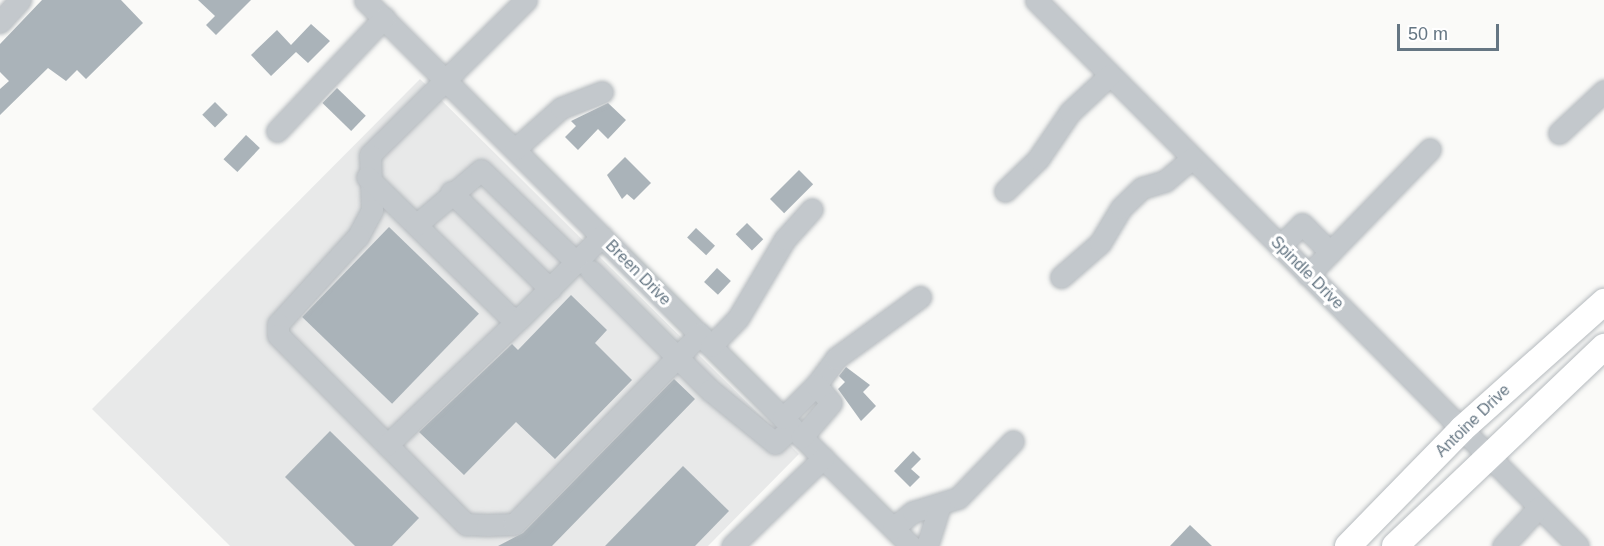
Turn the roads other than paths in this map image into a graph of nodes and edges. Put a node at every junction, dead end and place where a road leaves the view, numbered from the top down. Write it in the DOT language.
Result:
graph roads {
  1 [pos="20,0"];
  2 [pos="365,0"];
  3 [pos="526,0"];
  4 [pos="1036,0"];
  5 [pos="384,18"];
  6 [pos="0,22"];
  7 [pos="1110,75"];
  8 [pos="447,81"];
  9 [pos="1604,91"];
  10 [pos="602,92"];
  11 [pos="277,131"];
  12 [pos="1559,133"];
  13 [pos="515,149"];
  14 [pos="1430,149"];
  15 [pos="1192,158"];
  16 [pos="367,177"];
  17 [pos="1005,191"];
  18 [pos="451,192"];
  19 [pos="812,209"];
  20 [pos="416,225"];
  21 [pos="602,236"];
  22 [pos="1280,246"];
  23 [pos="1330,252"];
  24 [pos="584,267"];
  25 [pos="636,270"];
  26 [pos="1308,275"];
  27 [pos="1061,277"];
  28 [pos="550,289"];
  29 [pos="615,294"];
  30 [pos="920,297"];
  31 [pos="1604,302"];
  32 [pos="519,319"];
  33 [pos="705,340"];
  34 [pos="1604,347"];
  35 [pos="678,357"];
  36 [pos="767,401"];
  37 [pos="749,419"];
  38 [pos="792,427"];
  39 [pos="1462,429"];
  40 [pos="1012,441"];
  41 [pos="387,445"];
  42 [pos="1487,455"];
  43 [pos="823,458"];
  44 [pos="940,505"];
  45 [pos="1539,507"];
  46 [pos="893,528"];
  47 [pos="732,546"];
  48 [pos="911,546"];
  49 [pos="927,546"];
  50 [pos="1348,546"];
  51 [pos="1395,546"];
  52 [pos="1503,546"];
  53 [pos="1578,546"];
  1 -- 6 [label="street"];
  2 -- 5 [label="street, Breen Drive"];
  3 -- 8 [label="street"];
  4 -- 7 [label="street, Spindle Drive"];
  5 -- 8 [label="street, Breen Drive"];
  5 -- 11 [label="street"];
  7 -- 15 [label="street, Spindle Drive"];
  7 -- 17 [label="street"];
  8 -- 13 [label="street, Breen Drive"];
  8 -- 16 [label="street"];
  9 -- 12 [label="street"];
  10 -- 13 [label="street"];
  13 -- 21 [label="street, Breen Drive"];
  14 -- 23 [label="street"];
  15 -- 22 [label="street, Spindle Drive"];
  15 -- 27 [label="street"];
  16 -- 20 [label="street"];
  16 -- 41 [label="street"];
  18 -- 20 [label="street"];
  18 -- 24 [label="street"];
  18 -- 28 [label="street"];
  19 -- 33 [label="street"];
  20 -- 32 [label="street"];
  21 -- 24 [label="street"];
  21 -- 25 [label="street, Breen Drive"];
  22 -- 23 [label="street"];
  22 -- 26 [label="street, Spindle Drive"];
  23 -- 26 [label="street"];
  24 -- 28 [label="street"];
  24 -- 29 [label="street"];
  25 -- 29 [label="street"];
  25 -- 33 [label="street, Breen Drive"];
  26 -- 39 [label="street, Spindle Drive"];
  28 -- 32 [label="street"];
  29 -- 35 [label="street"];
  30 -- 38 [label="street"];
  31 -- 39 [label="main road, Antoine Drive"];
  32 -- 41 [label="street"];
  33 -- 35 [label="street"];
  33 -- 36 [label="street, Breen Drive"];
  34 -- 42 [label="main road, Antoine Drive"];
  35 -- 37 [label="street"];
  35 -- 41 [label="street"];
  36 -- 37 [label="street"];
  36 -- 38 [label="street, Breen Drive"];
  37 -- 38 [label="street"];
  38 -- 43 [label="street, Breen Drive"];
  39 -- 42 [label="street, Spindle Drive"];
  39 -- 50 [label="main road, Antoine Drive"];
  40 -- 44 [label="street"];
  42 -- 45 [label="street, Spindle Drive"];
  42 -- 51 [label="main road, Antoine Drive"];
  43 -- 46 [label="street, Breen Drive"];
  43 -- 47 [label="street"];
  44 -- 46 [label="street"];
  44 -- 49 [label="street"];
  45 -- 52 [label="street"];
  45 -- 53 [label="street, Spindle Drive"];
  46 -- 48 [label="street, Breen Drive"];
}
